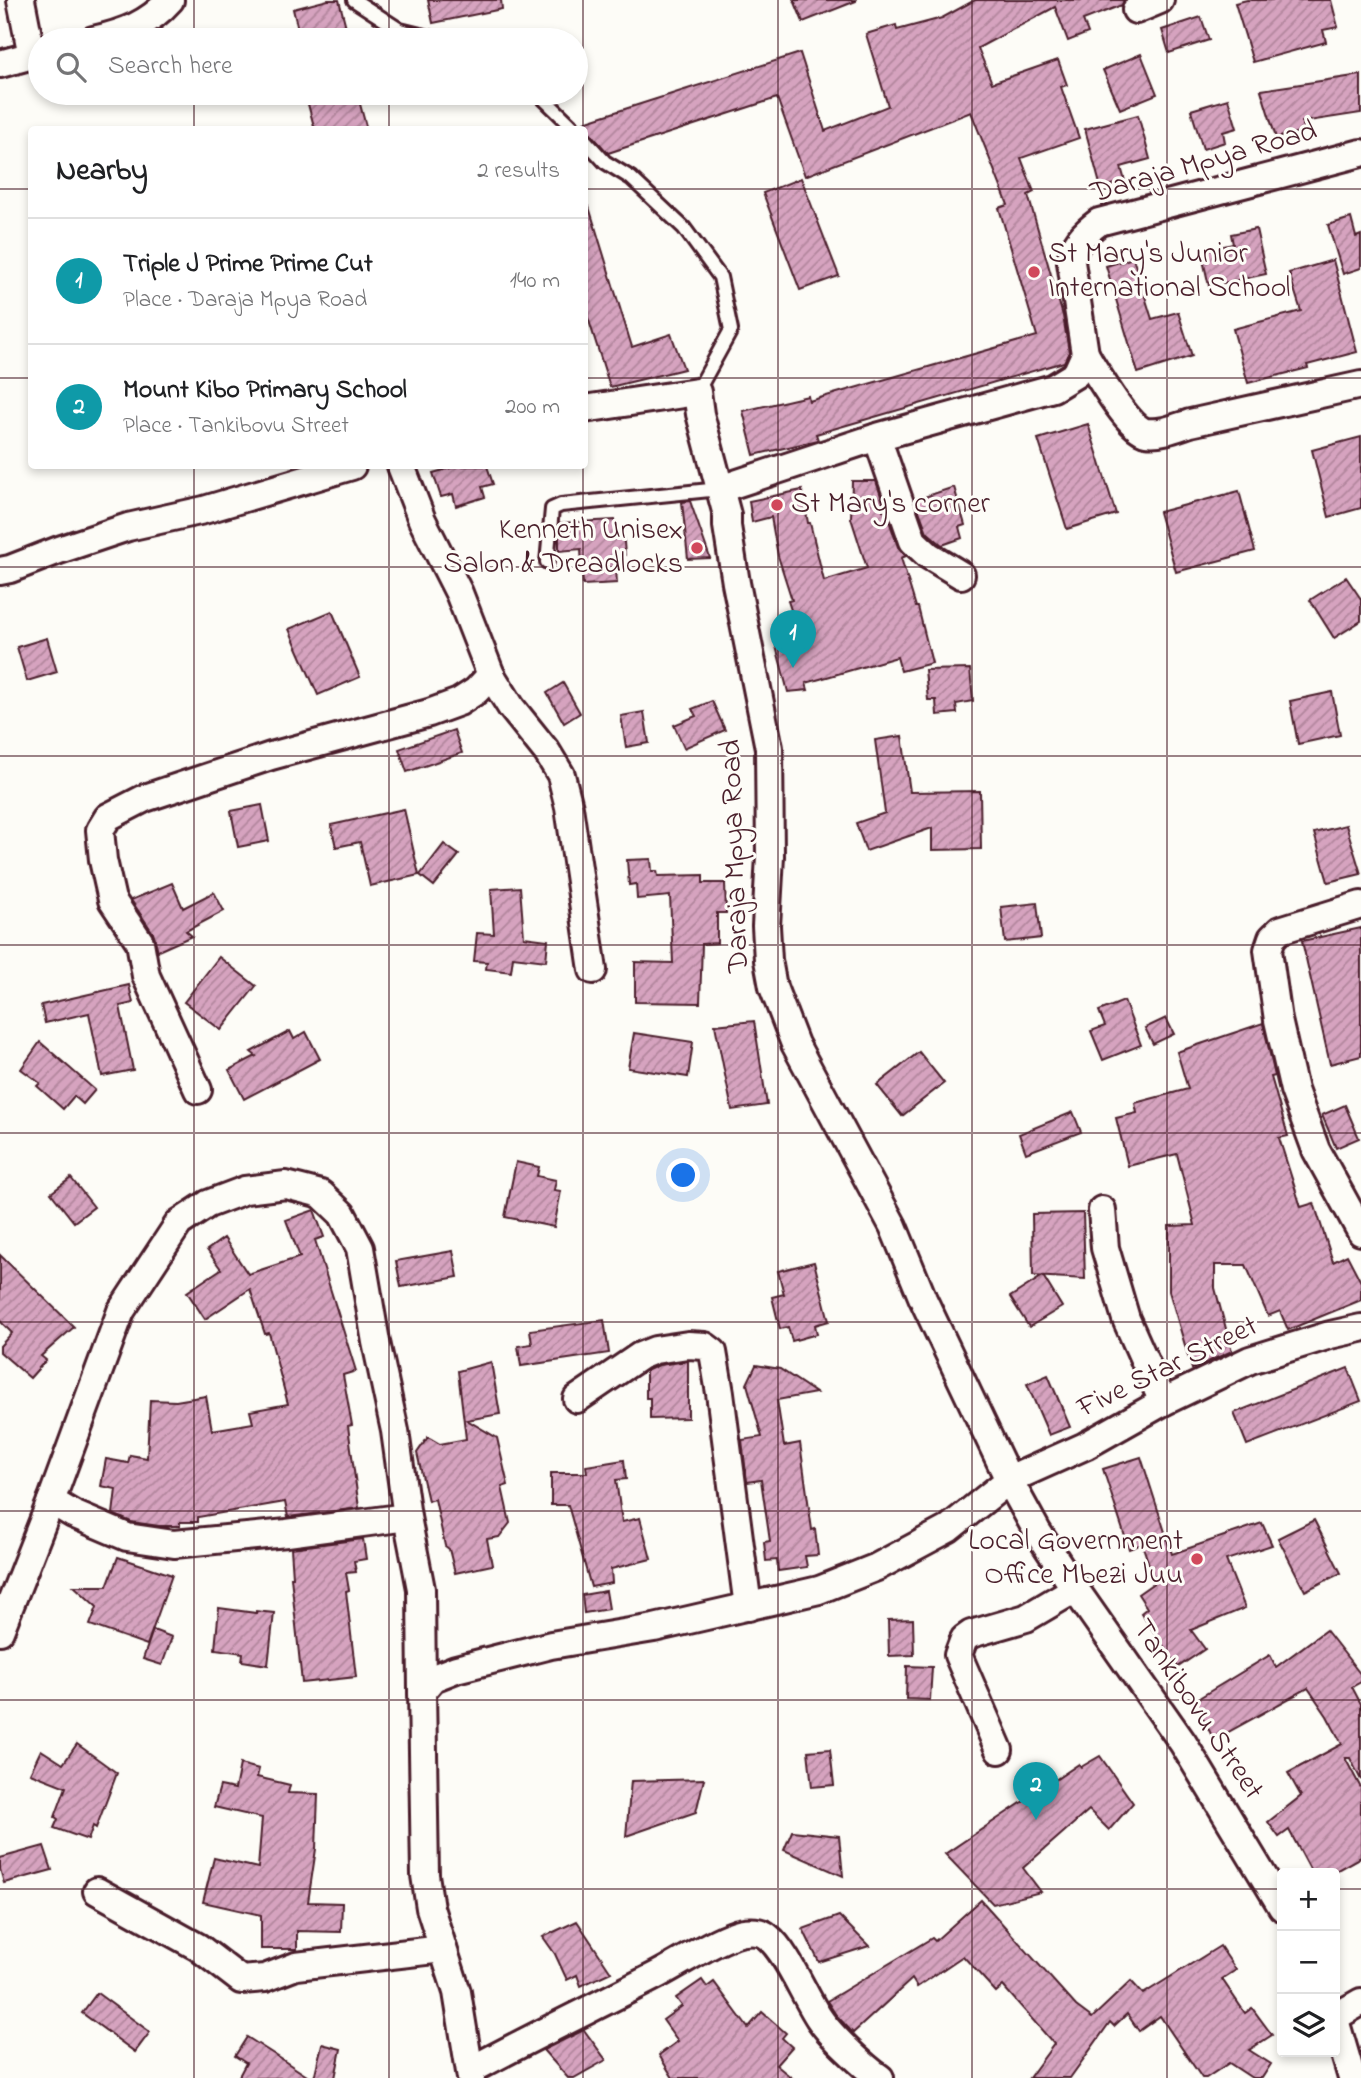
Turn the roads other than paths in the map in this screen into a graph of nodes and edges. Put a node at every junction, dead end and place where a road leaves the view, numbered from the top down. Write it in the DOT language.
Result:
graph roads {
  1 [pos="21,0"];
  2 [pos="170,0"];
  3 [pos="354,0"];
  4 [pos="29,28"];
  5 [pos="135,28"];
  6 [pos="397,28"];
  7 [pos="28,57"];
  8 [pos="0,64"];
  9 [pos="550,105"];
  10 [pos="572,126"];
  11 [pos="588,143"];
  12 [pos="1361,153"];
  13 [pos="1085,354"];
  14 [pos="1361,385"];
  15 [pos="697,392"];
  16 [pos="588,408"];
  17 [pos="877,437"];
  18 [pos="342,469"];
  19 [pos="402,469"];
  20 [pos="720,489"];
  21 [pos="547,562"];
  22 [pos="0,570"];
  23 [pos="961,575"];
  24 [pos="491,675"];
  25 [pos="1361,905"];
  26 [pos="593,971"];
  27 [pos="198,1090"];
  28 [pos="1102,1210"];
  29 [pos="1361,1232"];
  30 [pos="1361,1328"];
  31 [pos="577,1399"];
  32 [pos="1163,1402"];
  33 [pos="1009,1480"];
  34 [pos="51,1501"];
  35 [pos="407,1517"];
  36 [pos="1075,1589"];
  37 [pos="748,1607"];
  38 [pos="0,1631"];
  39 [pos="422,1691"];
  40 [pos="999,1750"];
  41 [pos="97,1891"];
  42 [pos="1277,1898"];
  43 [pos="443,1949"];
  44 [pos="1361,2002"];
  45 [pos="1340,2016"];
  46 [pos="1340,2036"];
  47 [pos="471,2074"];
  48 [pos="880,2078"];
  49 [pos="1352,2078"];
  1 -- 4 [label="street"];
  2 -- 5 [label="street"];
  3 -- 6 [label="lane"];
  7 -- 8 [label="street"];
  9 -- 10 [label="lane"];
  11 -- 15 [label="lane"];
  12 -- 13 [label="street, Daraja Mpya Road"];
  13 -- 14 [label="street"];
  13 -- 17 [label="street"];
  15 -- 16 [label="street"];
  15 -- 20 [label="street, Daraja Mpya Road"];
  17 -- 20 [label="street"];
  17 -- 23 [label="street"];
  18 -- 22 [label="street"];
  19 -- 24 [label="street"];
  20 -- 21 [label="lane"];
  20 -- 33 [label="street, Daraja Mpya Road"];
  24 -- 26 [label="street"];
  24 -- 27 [label="street"];
  25 -- 29 [label="street"];
  28 -- 32 [label="street"];
  30 -- 32 [label="street, Five Star Street"];
  31 -- 37 [label="street"];
  32 -- 33 [label="street, Five Star Street"];
  33 -- 36 [label="street, Tankibovu Street"];
  33 -- 37 [label="street, Five Star Street"];
  34 -- 35 [label="street"];
  34 -- 35 [label="street"];
  34 -- 38 [label="street"];
  35 -- 39 [label="street"];
  36 -- 40 [label="street"];
  36 -- 42 [label="street, Tankibovu Street"];
  37 -- 39 [label="street, Five Star Street"];
  39 -- 43 [label="street"];
  41 -- 43 [label="street"];
  43 -- 47 [label="street"];
  44 -- 45 [label="street"];
  46 -- 49 [label="street"];
  47 -- 48 [label="street"];
}
